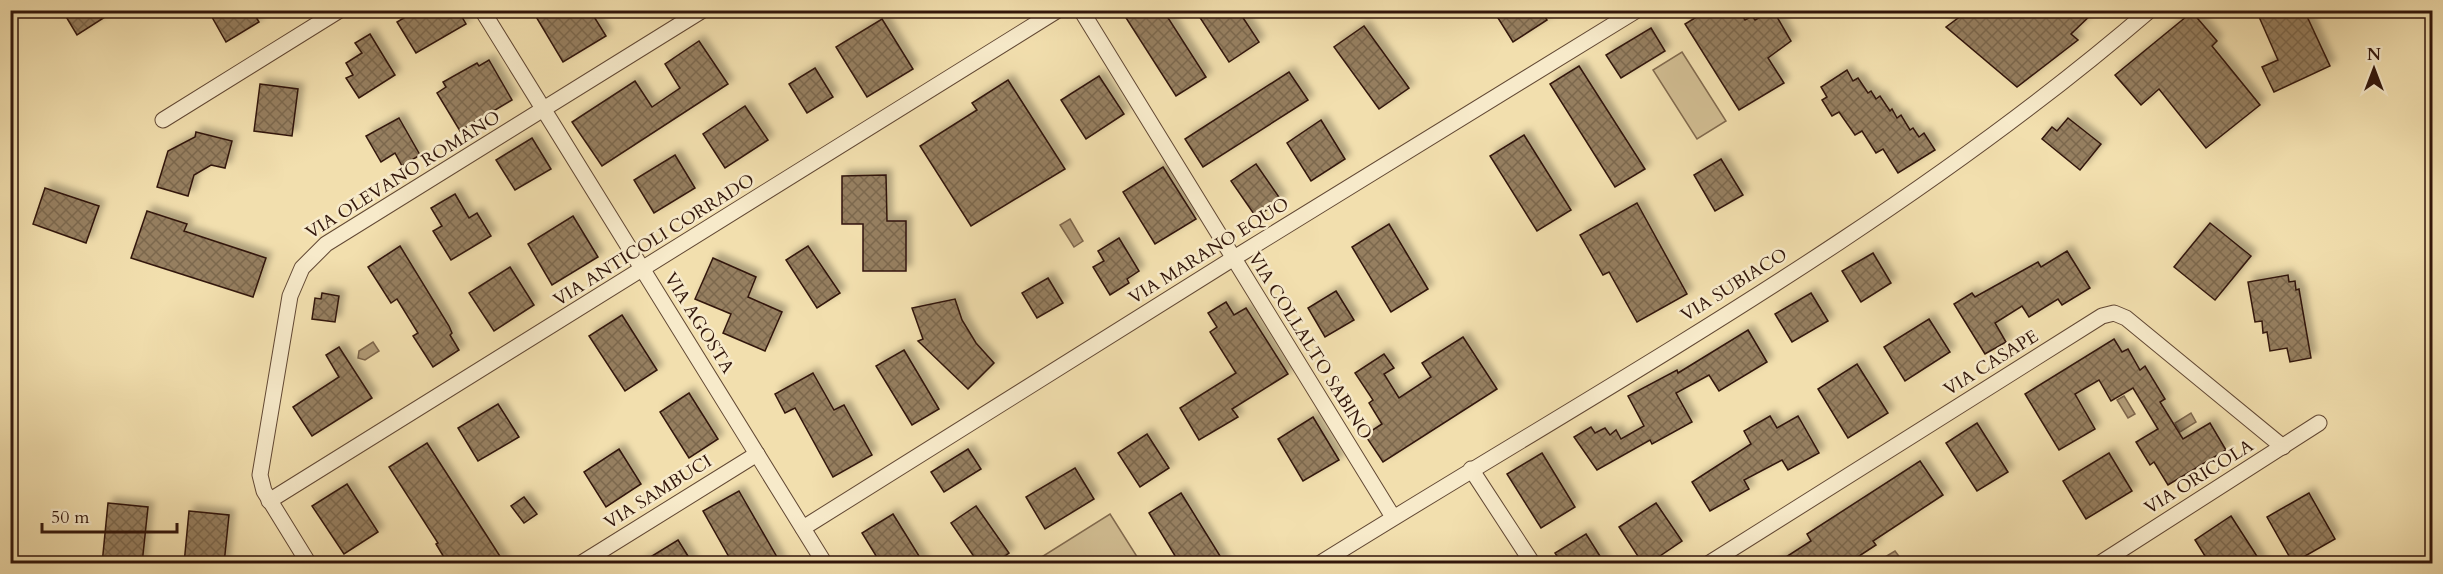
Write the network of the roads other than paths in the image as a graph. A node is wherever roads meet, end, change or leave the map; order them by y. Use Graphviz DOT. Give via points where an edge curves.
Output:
graph roads {
  1 [pos="340,10"];
  2 [pos="482,10"];
  3 [pos="703,10"];
  4 [pos="1058,10"];
  5 [pos="1081,10"];
  6 [pos="1637,10"];
  7 [pos="2150,10"];
  8 [pos="543,110"];
  9 [pos="163,120"];
  10 [pos="1234,258"];
  11 [pos="643,270"];
  12 [pos="2319,423"];
  13 [pos="2283,447"];
  14 [pos="757,454"];
  15 [pos="1472,469"];
  16 [pos="269,501"];
  17 [pos="1393,517"];
  18 [pos="803,528"];
  19 [pos="1711,563"];
  20 [pos="309,564"];
  21 [pos="580,564"];
  22 [pos="825,564"];
  23 [pos="1318,564"];
  24 [pos="1533,564"];
  25 [pos="2099,564"];
  1 -- 9 [label="street"];
  2 -- 8 [label="street, VIA AGOSTA"];
  3 -- 8 [label="street, VIA OLEVANO ROMANO"];
  4 -- 11 [label="street, VIA ANTICOLI CORRADO"];
  5 -- 10 [label="street, VIA COLLALTO SABINO"];
  6 -- 10 [label="street, VIA MARANO EQUO"];
  7 -- 15 [label="street, VIA SUBIACO" via="2020,117 1834,247"];
  8 -- 11 [label="street, VIA AGOSTA"];
  8 -- 16 [label="street, VIA OLEVANO ROMANO" via="326,244 307,260 290,296 261,465 261,483"];
  10 -- 17 [label="street, VIA COLLALTO SABINO"];
  10 -- 18 [label="street, VIA MARANO EQUO"];
  11 -- 14 [label="street, VIA AGOSTA"];
  11 -- 16 [label="street, VIA ANTICOLI CORRADO"];
  12 -- 13 [label="street, VIA ORICOLA"];
  13 -- 19 [label="street, VIA CASAPE" via="2126,318 2114,313 2102,316"];
  13 -- 25 [label="street, VIA ORICOLA"];
  14 -- 18 [label="street, VIA AGOSTA"];
  14 -- 21 [label="street, VIA SAMBUCI"];
  15 -- 17 [label="street, VIA SUBIACO"];
  15 -- 24 [label="street"];
  16 -- 20 [label="street, VIA OLEVANO ROMANO"];
  17 -- 23 [label="street, VIA SUBIACO"];
  18 -- 22 [label="street, VIA AGOSTA"];
}
